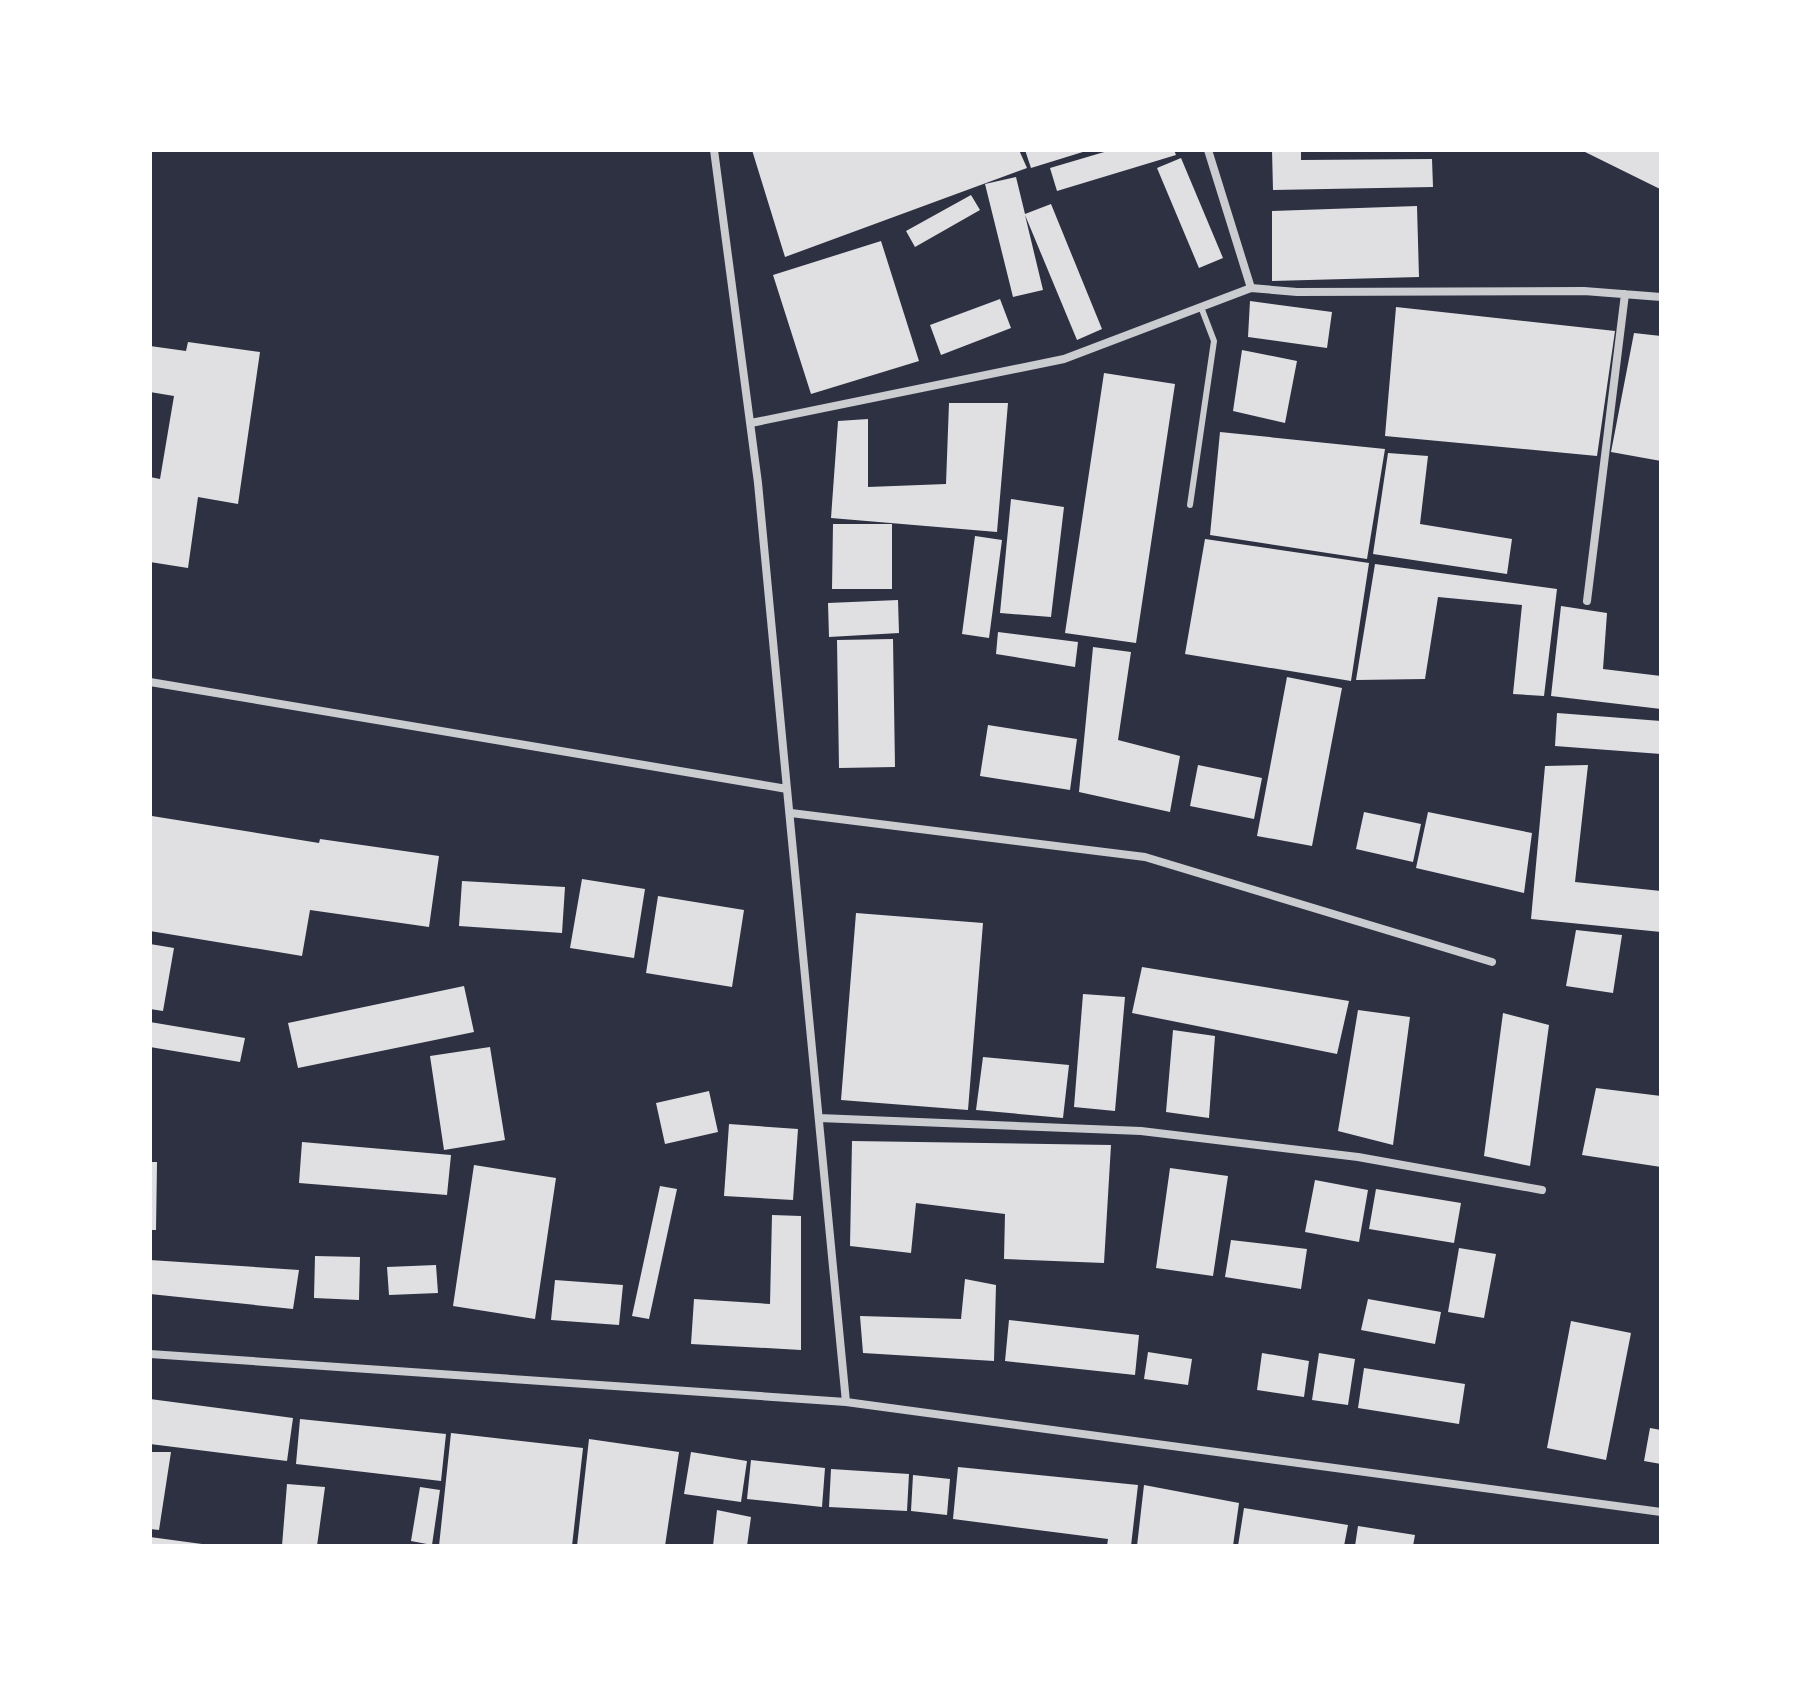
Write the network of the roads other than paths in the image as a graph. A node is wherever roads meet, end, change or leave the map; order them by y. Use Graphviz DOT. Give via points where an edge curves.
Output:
graph roads {
  1 [pos="714,150"];
  2 [pos="1208,150"];
  3 [pos="1251,288"];
  4 [pos="1625,294"];
  5 [pos="1661,297"];
  6 [pos="1201,307"];
  7 [pos="751,423"];
  8 [pos="1190,505"];
  9 [pos="1587,601"];
  10 [pos="150,682"];
  11 [pos="150,688"];
  12 [pos="787,789"];
  13 [pos="791,813"];
  14 [pos="1492,962"];
  15 [pos="819,1118"];
  16 [pos="1542,1190"];
  17 [pos="150,1354"];
  18 [pos="846,1402"];
  19 [pos="1661,1512"];
  1 -- 7 [label="street"];
  2 -- 3 [label="street"];
  3 -- 4 [label="street"];
  3 -- 6 [label="street"];
  4 -- 5 [label="street"];
  4 -- 9 [label="street"];
  6 -- 7 [label="street" via="1064,359"];
  6 -- 8 [label="lane" via="1214,341"];
  7 -- 12 [label="street"];
  10 -- 11 [label="street"];
  10 -- 12 [label="street"];
  12 -- 13 [label="street"];
  13 -- 14 [label="street" via="1145,857"];
  13 -- 15 [label="street"];
  15 -- 16 [label="street" via="1141,1131 1358,1157"];
  15 -- 18 [label="street"];
  17 -- 18 [label="street"];
  18 -- 19 [label="street"];
}
